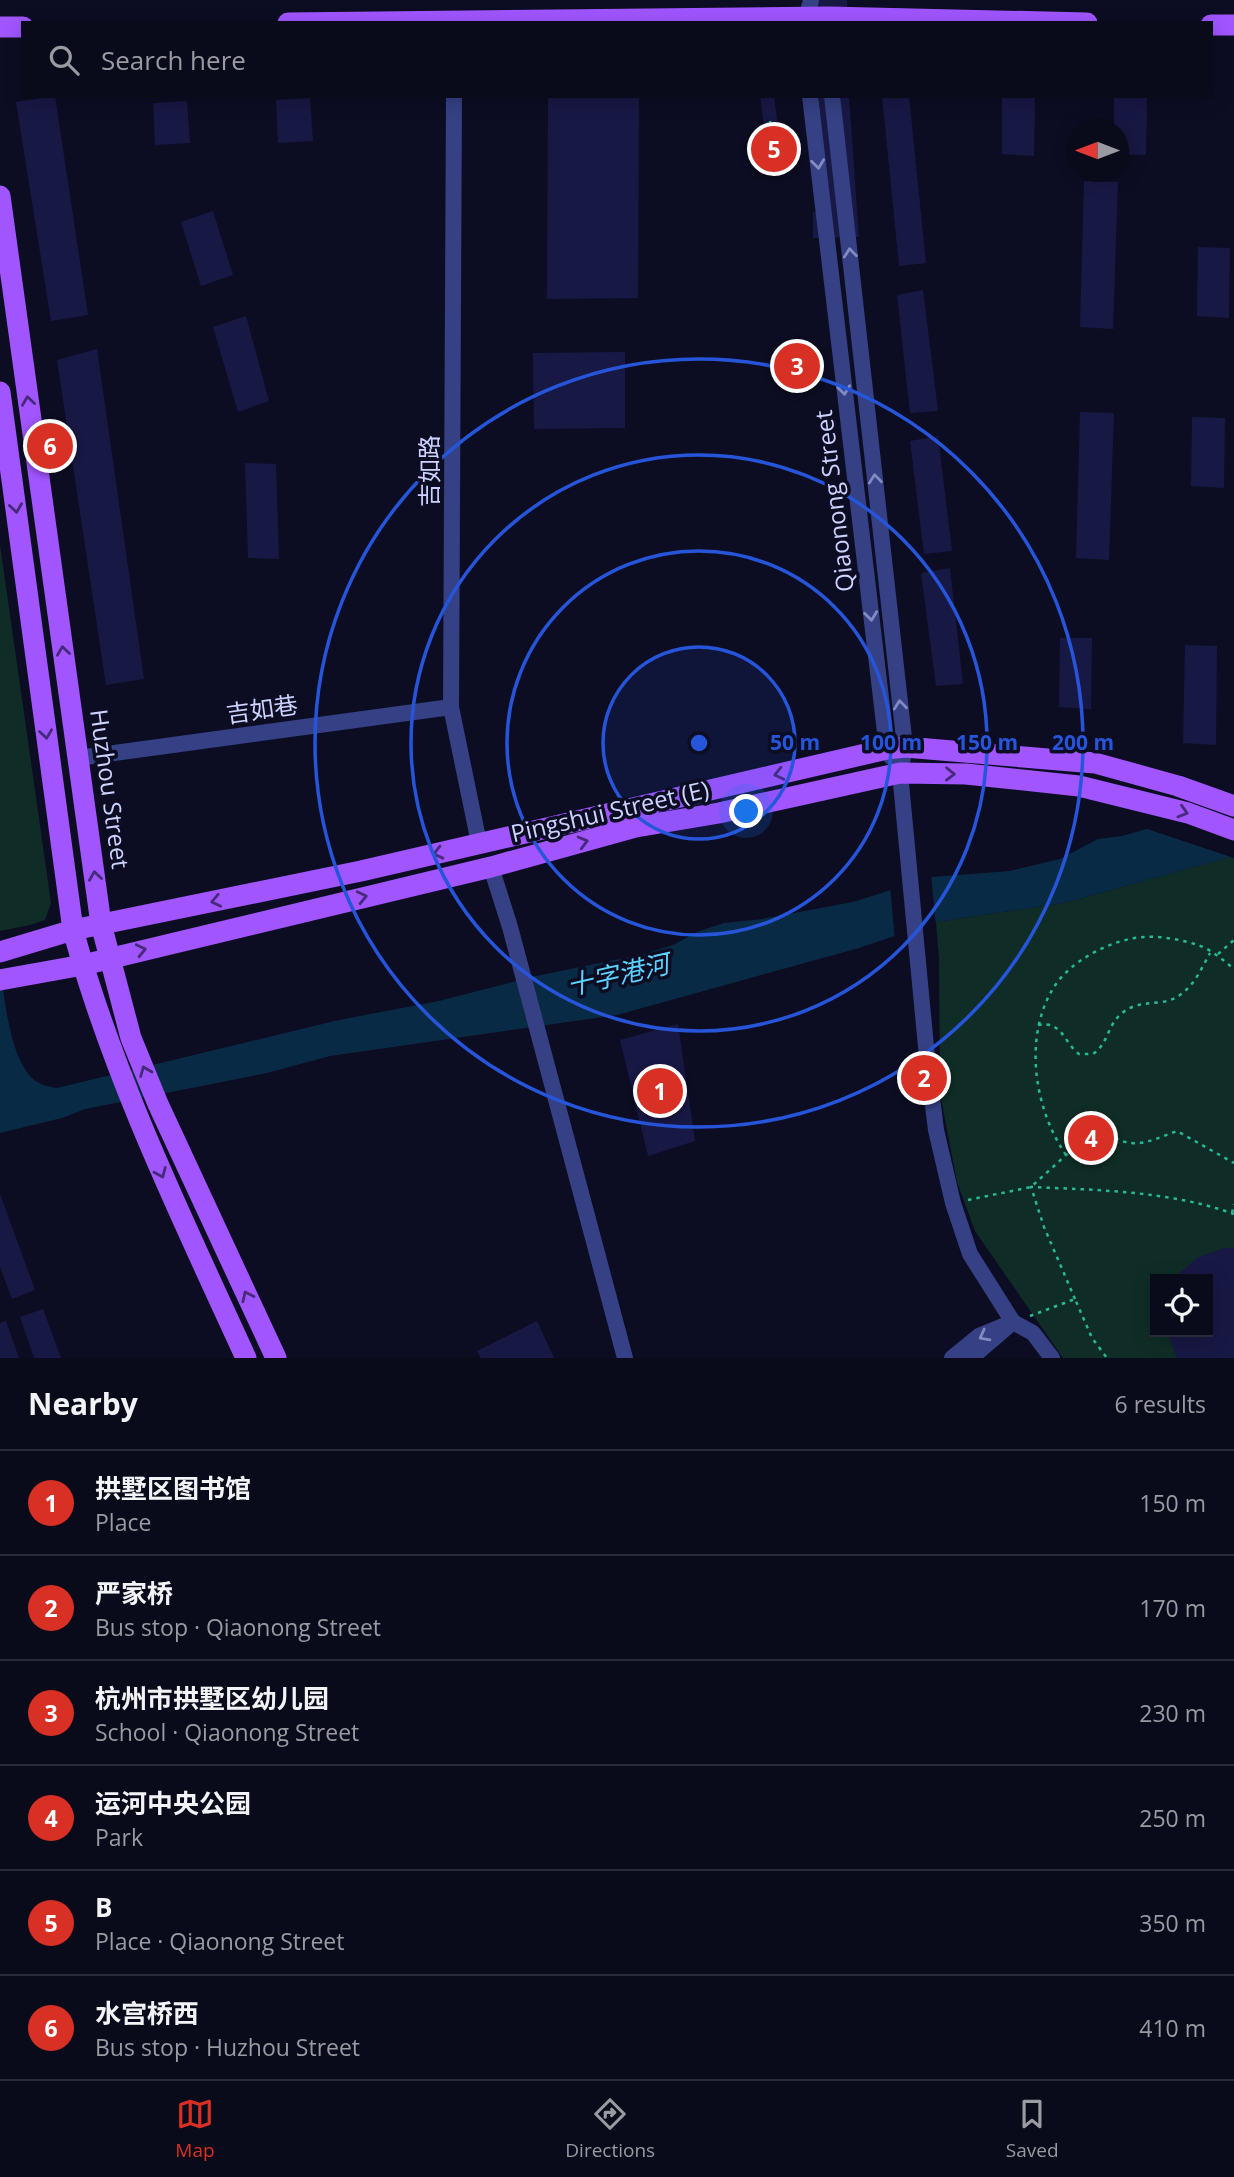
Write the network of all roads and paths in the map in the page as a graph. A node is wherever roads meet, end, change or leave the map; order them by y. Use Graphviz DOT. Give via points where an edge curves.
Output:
graph roads {
  1 [pos="807,13"];
  2 [pos="831,13"];
  3 [pos="493,21"];
  4 [pos="1036,21"];
  5 [pos="1213,25"];
  6 [pos="1234,25"];
  7 [pos="0,27"];
  8 [pos="21,27"];
  9 [pos="454,98"];
  10 [pos="810,98"];
  11 [pos="832,98"];
  12 [pos="770,121"];
  13 [pos="775,160"];
  14 [pos="0,196"];
  15 [pos="0,392"];
  16 [pos="451,707"];
  17 [pos="896,748"];
  18 [pos="78,758"];
  19 [pos="900,773"];
  20 [pos="1234,806"];
  21 [pos="1234,830"];
  22 [pos="479,843"];
  23 [pos="491,867"];
  24 [pos="101,924"];
  25 [pos="73,930"];
  26 [pos="1234,940"];
  27 [pos="1210,951"];
  28 [pos="0,952"];
  29 [pos="1217,955"];
  30 [pos="110,957"];
  31 [pos="83,965"];
  32 [pos="1234,969"];
  33 [pos="1,980"];
  34 [pos="1038,1025"];
  35 [pos="121,1042"];
  36 [pos="1066,1155"];
  37 [pos="1234,1163"];
  38 [pos="1031,1187"];
  39 [pos="953,1203"];
  40 [pos="1234,1204"];
  41 [pos="1233,1214"];
  42 [pos="1075,1298"];
  43 [pos="1013,1322"];
  44 [pos="246,1358"];
  45 [pos="276,1358"];
  46 [pos="625,1358"];
  47 [pos="952,1358"];
  48 [pos="971,1358"];
  49 [pos="1052,1358"];
  50 [pos="1107,1358"];
  1 -- 2 [label="main road"];
  1 -- 3 [label="main road"];
  2 -- 4 [label="main road"];
  5 -- 6 [label="main road"];
  7 -- 8 [label="main road"];
  9 -- 16 [label="street, 吉如路"];
  10 -- 17 [label="street, Qiaonong Street, one-way"];
  17 -- 11 [label="street, Qiaonong Street, one-way"];
  12 -- 13 [label="path"];
  18 -- 14 [label="main road, Huzhou Street, one-way"];
  15 -- 25 [label="main road, Huzhou Street, one-way"];
  16 -- 18 [label="street, 吉如巷"];
  16 -- 22 [label="street, 吉如路"];
  17 -- 19 [label="street, Qiaonong Street"];
  17 -- 20 [label="main road, Pingshui Street (E)" via="1095,763"];
  17 -- 22 [label="main road, Pingshui Street (E), one-way"];
  24 -- 18 [label="main road, Huzhou Street, one-way"];
  19 -- 21 [label="main road, Pingshui Street (E), one-way" via="966,774 1079,786 1188,813"];
  23 -- 19 [label="main road, Pingshui Street (E), one-way" via="636,828"];
  19 -- 39 [label="street, Qiaonong Street" via="936,1130"];
  22 -- 24 [label="main road, Pingshui Street (E), one-way"];
  30 -- 23 [label="main road, Pingshui Street (E), one-way"];
  23 -- 46 [label="street"];
  24 -- 25 [label="main road, Pingshui Street (E)"];
  24 -- 30 [label="main road, Huzhou Street"];
  25 -- 28 [label="main road, Pingshui Street (E)"];
  25 -- 31 [label="main road, Huzhou Street"];
  26 -- 29 [label="path"];
  27 -- 29 [label="path"];
  27 -- 34 [label="path" via="1171,939 1144,937 1117,943 1090,955 1055,984"];
  27 -- 34 [label="path" via="1188,989 1172,1000 1141,1004 1122,1013 1093,1054 1079,1054 1060,1029"];
  29 -- 32 [label="path"];
  30 -- 31 [label="main road, Pingshui Street (E)"];
  30 -- 35 [label="main road, Huzhou Street"];
  31 -- 33 [label="main road, Pingshui Street (E)"];
  31 -- 35 [label="main road, Huzhou Street"];
  34 -- 36 [label="path" via="1040,1095"];
  35 -- 44 [label="main road, Huzhou Street, one-way" via="136,1110"];
  45 -- 35 [label="main road, Huzhou Street, one-way" via="158,1104"];
  36 -- 37 [label="path" via="1102,1131 1120,1142 1142,1144 1177,1131"];
  36 -- 38 [label="path"];
  38 -- 39 [label="path"];
  38 -- 41 [label="path" via="1127,1192"];
  38 -- 42 [label="path"];
  39 -- 43 [label="street, Qiaonong Street" via="970,1254"];
  40 -- 41 [label="path"];
  42 -- 43 [label="path"];
  42 -- 50 [label="path" via="1092,1338"];
  43 -- 47 [label="street, one-way" via="979,1336"];
  43 -- 48 [label="street"];
  43 -- 49 [label="street" via="1033,1333"];
}
